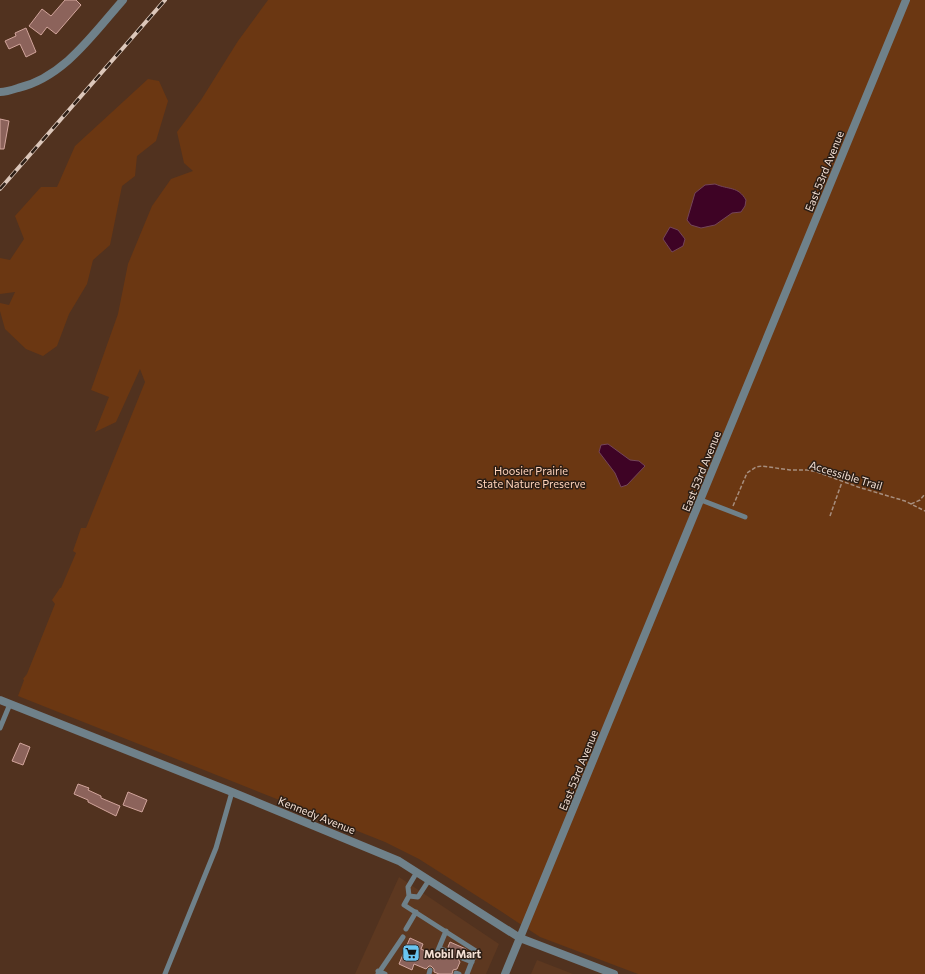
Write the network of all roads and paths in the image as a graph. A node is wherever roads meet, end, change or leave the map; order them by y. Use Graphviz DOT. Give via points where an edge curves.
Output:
graph roads {
  1 [pos="123,0"];
  2 [pos="906,0"];
  3 [pos="0,92"];
  4 [pos="843,481"];
  5 [pos="925,494"];
  6 [pos="701,500"];
  7 [pos="911,504"];
  8 [pos="731,511"];
  9 [pos="925,511"];
  10 [pos="745,516"];
  11 [pos="830,516"];
  12 [pos="0,700"];
  13 [pos="10,704"];
  14 [pos="0,728"];
  15 [pos="232,792"];
  16 [pos="418,872"];
  17 [pos="429,880"];
  18 [pos="409,896"];
  19 [pos="416,912"];
  20 [pos="406,929"];
  21 [pos="446,931"];
  22 [pos="403,937"];
  23 [pos="520,938"];
  24 [pos="439,948"];
  25 [pos="446,951"];
  26 [pos="436,955"];
  27 [pos="462,958"];
  28 [pos="472,962"];
  29 [pos="378,973"];
  30 [pos="165,974"];
  31 [pos="385,974"];
  32 [pos="467,974"];
  33 [pos="505,974"];
  34 [pos="614,974"];
  1 -- 3 [label="street" via="62,66 44,79"];
  2 -- 6 [label="street, East 53rd Avenue"];
  4 -- 7 [label="path, Accessible Trail"];
  4 -- 8 [label="path, Accessible Trail" via="807,470 756,467 747,473"];
  4 -- 11 [label="path"];
  5 -- 7 [label="path"];
  6 -- 8 [label="lane"];
  6 -- 23 [label="street, East 53rd Avenue"];
  7 -- 9 [label="path, Accessible Trail"];
  8 -- 10 [label="lane"];
  12 -- 13 [label="street, Kennedy Avenue"];
  13 -- 14 [label="lane"];
  13 -- 15 [label="street, Kennedy Avenue"];
  15 -- 16 [label="street, Kennedy Avenue" via="399,861"];
  15 -- 30 [label="lane" via="216,848"];
  16 -- 17 [label="street, Kennedy Avenue"];
  16 -- 18 [label="lane" via="408,887"];
  17 -- 18 [label="lane" via="418,897"];
  17 -- 23 [label="street, Kennedy Avenue"];
  18 -- 19 [label="lane" via="404,905"];
  19 -- 20 [label="lane"];
  19 -- 21 [label="lane"];
  21 -- 24 [label="lane"];
  21 -- 28 [label="lane" via="476,951"];
  22 -- 29 [label="lane"];
  23 -- 33 [label="street, East 53rd Avenue"];
  23 -- 34 [label="street, Kennedy Avenue"];
  24 -- 25 [label="lane"];
  24 -- 26 [label="lane"];
  27 -- 28 [label="lane"];
  28 -- 32 [label="lane"];
  29 -- 31 [label="lane"];
}
